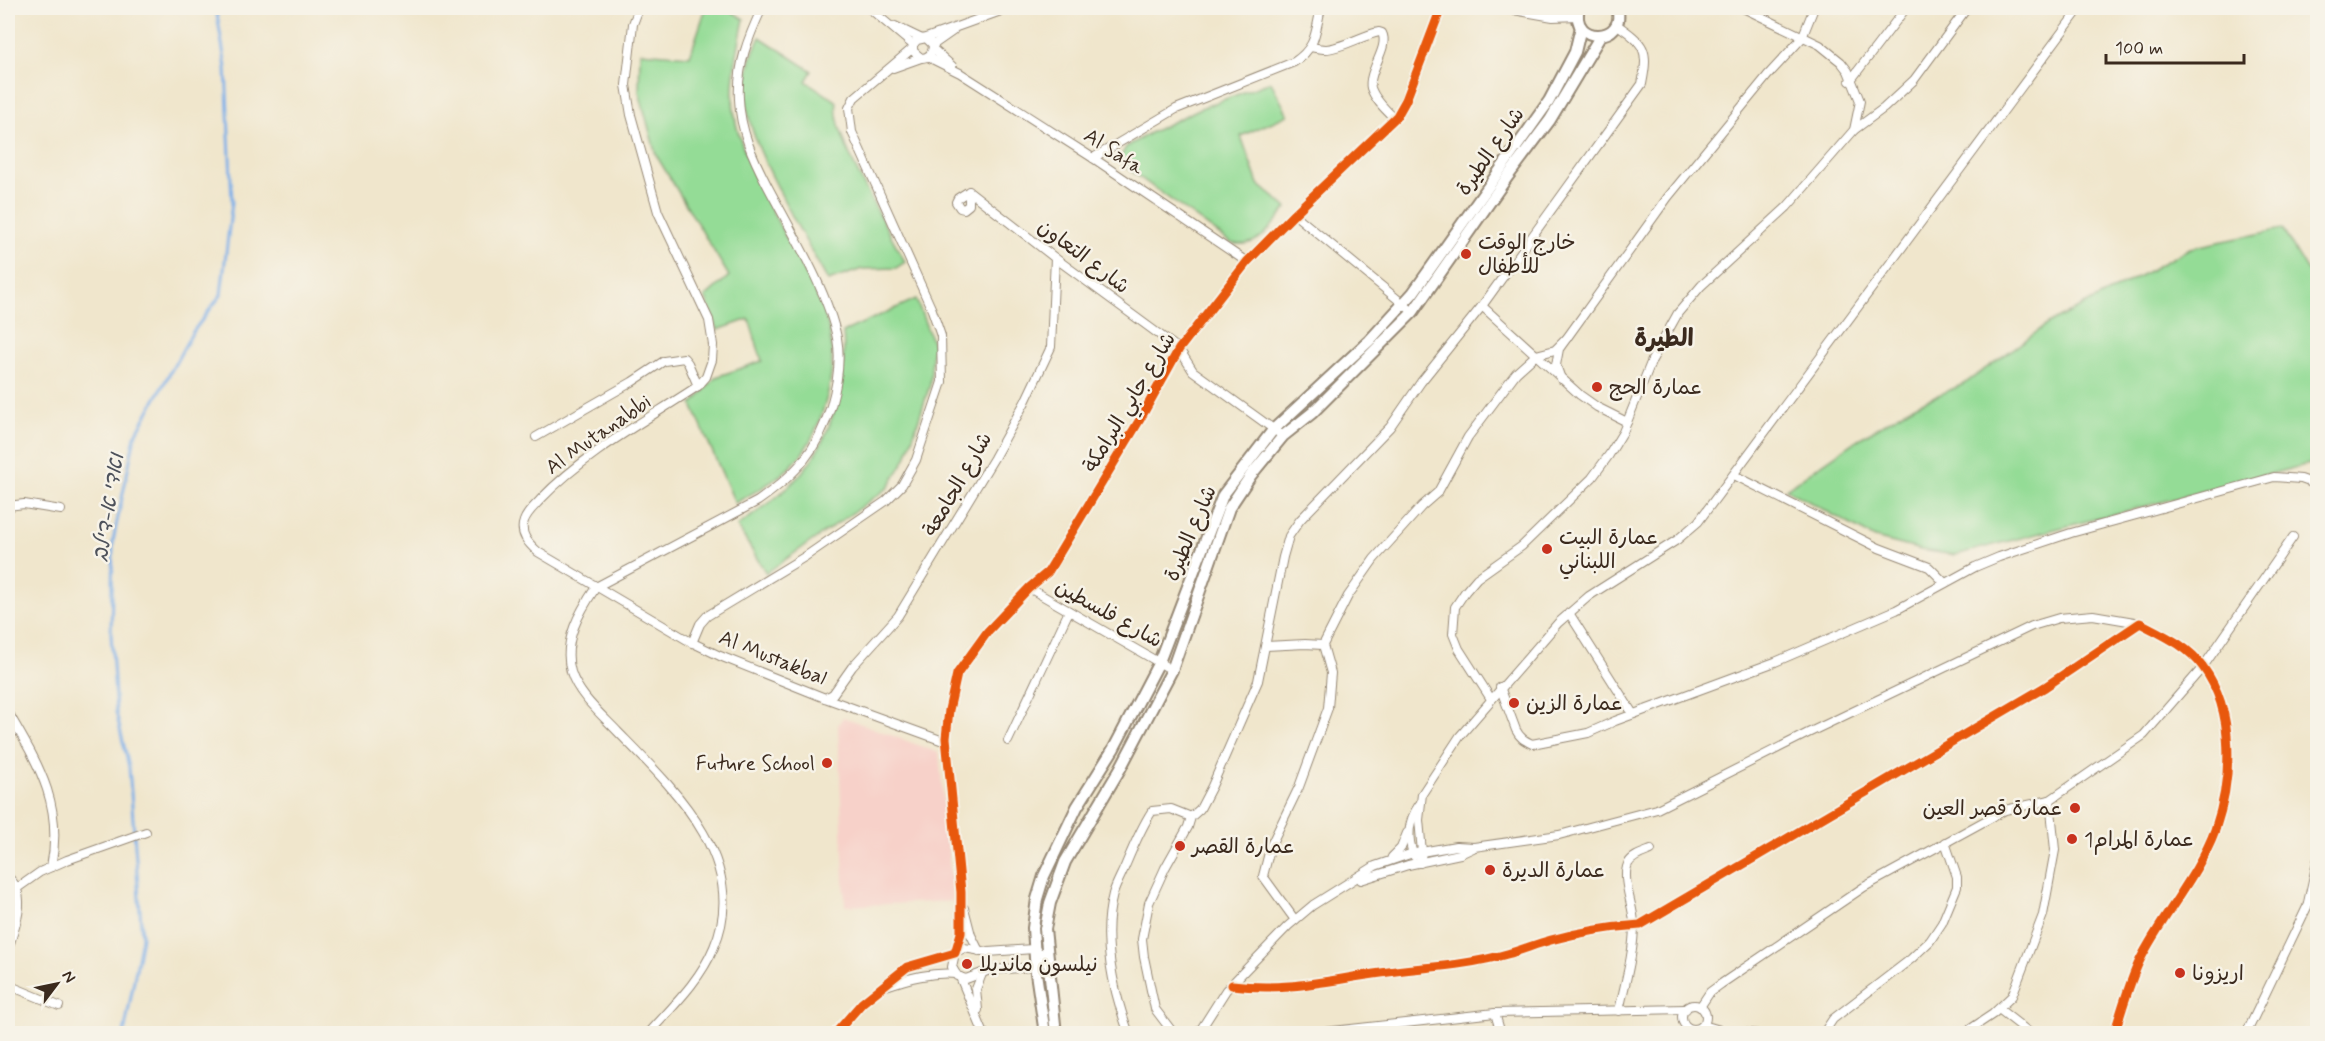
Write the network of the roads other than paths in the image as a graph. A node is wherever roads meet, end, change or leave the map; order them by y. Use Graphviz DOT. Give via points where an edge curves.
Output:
graph roads {
  1 [pos="639,8"];
  2 [pos="762,8"];
  3 [pos="869,8"];
  4 [pos="1009,8"];
  5 [pos="1097,8"];
  6 [pos="1128,8"];
  7 [pos="1321,8"];
  8 [pos="1442,8"];
  9 [pos="1502,8"];
  10 [pos="1617,8"];
  11 [pos="1743,8"];
  12 [pos="1814,8"];
  13 [pos="1906,8"];
  14 [pos="1967,8"];
  15 [pos="2080,8"];
  16 [pos="1579,17"];
  17 [pos="880,18"];
  18 [pos="961,24"];
  19 [pos="1616,24"];
  20 [pos="1601,35"];
  21 [pos="923,38"];
  22 [pos="1802,38"];
  23 [pos="913,46"];
  24 [pos="933,47"];
  25 [pos="1311,47"];
  26 [pos="924,57"];
  27 [pos="889,70"];
  28 [pos="960,73"];
  29 [pos="1850,81"];
  30 [pos="1395,118"];
  31 [pos="1854,130"];
  32 [pos="1093,158"];
  33 [pos="969,191"];
  34 [pos="1294,214"];
  35 [pos="1055,258"];
  36 [pos="1247,262"];
  37 [pos="1403,304"];
  38 [pos="1482,306"];
  39 [pos="1413,312"];
  40 [pos="1567,338"];
  41 [pos="1179,349"];
  42 [pos="1536,355"];
  43 [pos="1561,379"];
  44 [pos="699,386"];
  45 [pos="1627,422"];
  46 [pos="1273,430"];
  47 [pos="1283,436"];
  48 [pos="536,437"];
  49 [pos="1734,475"];
  50 [pos="2318,485"];
  51 [pos="8,506"];
  52 [pos="61,510"];
  53 [pos="2293,537"];
  54 [pos="1945,583"];
  55 [pos="596,587"];
  56 [pos="1029,588"];
  57 [pos="1069,611"];
  58 [pos="1569,613"];
  59 [pos="2140,623"];
  60 [pos="692,643"];
  61 [pos="1323,645"];
  62 [pos="1266,646"];
  63 [pos="1159,662"];
  64 [pos="2203,667"];
  65 [pos="1172,670"];
  66 [pos="1500,687"];
  67 [pos="825,698"];
  68 [pos="1491,699"];
  69 [pos="8,712"];
  70 [pos="1633,714"];
  71 [pos="1008,741"];
  72 [pos="946,742"];
  73 [pos="2050,800"];
  74 [pos="1419,804"];
  75 [pos="1191,817"];
  76 [pos="1410,822"];
  77 [pos="1420,829"];
  78 [pos="146,832"];
  79 [pos="1945,842"];
  80 [pos="1474,847"];
  81 [pos="1444,848"];
  82 [pos="1651,850"];
  83 [pos="1422,852"];
  84 [pos="1413,854"];
  85 [pos="2318,858"];
  86 [pos="1388,860"];
  87 [pos="1419,863"];
  88 [pos="51,867"];
  89 [pos="8,877"];
  90 [pos="1348,885"];
  91 [pos="16,889"];
  92 [pos="960,892"];
  93 [pos="1295,920"];
  94 [pos="1634,926"];
  95 [pos="8,949"];
  96 [pos="1034,949"];
  97 [pos="979,951"];
  98 [pos="955,953"];
  99 [pos="1047,957"];
  100 [pos="1036,967"];
  101 [pos="982,974"];
  102 [pos="958,976"];
  103 [pos="8,985"];
  104 [pos="1232,985"];
  105 [pos="882,988"];
  106 [pos="59,1006"];
  107 [pos="1700,1008"];
  108 [pos="1686,1009"];
  109 [pos="1999,1009"];
  110 [pos="1619,1011"];
  111 [pos="1495,1013"];
  112 [pos="979,1020"];
  113 [pos="1703,1025"];
  114 [pos="1694,1031"];
  115 [pos="648,1034"];
  116 [pos="835,1034"];
  117 [pos="984,1034"];
  118 [pos="1045,1034"];
  119 [pos="1056,1034"];
  120 [pos="1129,1034"];
  121 [pos="1174,1034"];
  122 [pos="1198,1034"];
  123 [pos="1306,1034"];
  124 [pos="1500,1034"];
  125 [pos="1758,1034"];
  126 [pos="1823,1034"];
  127 [pos="1963,1034"];
  128 [pos="2031,1034"];
  129 [pos="2114,1034"];
  130 [pos="2246,1034"];
  1 -- 44 [label="street" via="633,24 626,85 658,212 709,320 712,360"];
  2 -- 55 [label="street" via="743,52 739,76 743,126 750,152 831,316 838,353 828,414 808,456 783,483 758,501"];
  3 -- 17 [label="street"];
  4 -- 18 [label="street"];
  5 -- 6 [label="street"];
  7 -- 25 [label="street"];
  8 -- 30 [label="street, شارع جابي البرامكة" via="1406,100"];
  9 -- 16 [label="street"];
  10 -- 19 [label="main road"];
  11 -- 22 [label="street"];
  12 -- 22 [label="street"];
  13 -- 29 [label="street"];
  14 -- 31 [label="street" via="1914,80"];
  15 -- 49 [label="street"];
  16 -- 20 [label="main road" via="1586,32"];
  16 -- 37 [label="main road, شارع الطيرة" via="1575,52 1549,101"];
  17 -- 21 [label="street"];
  17 -- 23 [label="street"];
  18 -- 21 [label="street"];
  18 -- 24 [label="street"];
  19 -- 20 [label="main road" via="1609,33"];
  19 -- 38 [label="street" via="1642,46 1647,61 1642,84"];
  20 -- 39 [label="main road, شارع الطيرة" via="1550,120"];
  21 -- 23 [label="street"];
  21 -- 24 [label="street"];
  22 -- 29 [label="street" via="1820,45 1841,62"];
  22 -- 40 [label="street" via="1668,197"];
  23 -- 26 [label="street" via="915,54"];
  23 -- 27 [label="street"];
  24 -- 26 [label="street"];
  24 -- 28 [label="street"];
  25 -- 30 [label="street" via="1335,48 1371,33 1382,33 1384,41 1371,86 1380,104"];
  25 -- 32 [label="street" via="1294,62 1176,109"];
  26 -- 27 [label="street"];
  26 -- 28 [label="street"];
  27 -- 60 [label="street" via="854,98 849,119 941,336 942,382 916,460 903,485 886,501 806,556 719,608 700,624"];
  28 -- 32 [label="street, Al Safa"];
  29 -- 31 [label="street" via="1860,101"];
  30 -- 34 [label="street, شارع جابي البرامكة"];
  31 -- 45 [label="street" via="1787,207 1701,286 1678,313 1652,360"];
  32 -- 36 [label="street, Al Safa"];
  33 -- 35 [label="street, شارع التعاون"];
  34 -- 36 [label="street, شارع جابي البرامكة"];
  34 -- 37 [label="street"];
  35 -- 41 [label="street, شارع التعاون"];
  35 -- 67 [label="street, شارع الجامعة" via="1051,347 1025,402 898,616 834,693"];
  36 -- 41 [label="street, شارع جابي البرامكة"];
  37 -- 39 [label="street"];
  37 -- 46 [label="main road, شارع الطيرة"];
  38 -- 42 [label="street"];
  38 -- 62 [label="street" via="1420,382 1390,428 1289,536"];
  39 -- 47 [label="main road, شارع الطيرة" via="1312,413"];
  40 -- 42 [label="street" via="1554,350"];
  40 -- 43 [label="street" via="1557,356"];
  41 -- 46 [label="street, شارع التعاون" via="1193,371"];
  41 -- 56 [label="street, شارع جابي البرامكة" via="1048,572"];
  42 -- 43 [label="street"];
  42 -- 61 [label="street" via="1516,373 1468,437 1438,492 1374,559 1348,596"];
  43 -- 45 [label="street" via="1597,407"];
  44 -- 48 [label="street" via="684,358 664,361"];
  44 -- 55 [label="street, Al Mutanabbi" via="587,460 555,485 524,520 523,534 531,546"];
  45 -- 68 [label="street" via="1610,456 1592,478 1522,546 1477,578 1455,607 1453,634"];
  46 -- 47 [label="street, شارع التعاون"];
  46 -- 63 [label="main road, شارع الطيرة" via="1223,495"];
  47 -- 65 [label="main road, شارع الطيرة" via="1229,508"];
  49 -- 54 [label="street" via="1879,548 1929,567"];
  49 -- 58 [label="street" via="1698,522 1677,540"];
  50 -- 54 [label="street" via="2274,477 2071,533 1999,557"];
  51 -- 52 [label="street" via="24,504"];
  53 -- 64 [label="street"];
  54 -- 70 [label="street" via="1896,610 1786,657"];
  55 -- 60 [label="street, Al Mustakbal"];
  55 -- 115 [label="street" via="573,629 568,659 571,672 577,686 599,712 690,810 716,859 726,901 715,946 703,968"];
  56 -- 57 [label="street, شارع فلسطين"];
  56 -- 72 [label="street, شارع جابي البرامكة" via="988,631 957,674"];
  57 -- 63 [label="street, شارع فلسطين"];
  57 -- 71 [label="street"];
  58 -- 66 [label="street"];
  58 -- 70 [label="street"];
  59 -- 64 [label="street" via="2178,643"];
  59 -- 80 [label="street" via="2093,615 2032,626 1657,809 1559,835"];
  59 -- 94 [label="street" via="2045,687 1648,922"];
  60 -- 67 [label="street, Al Mustakbal"];
  61 -- 62 [label="street"];
  61 -- 93 [label="street" via="1331,673 1328,708 1299,787 1270,845 1263,876"];
  62 -- 75 [label="street" via="1247,707 1212,786"];
  63 -- 65 [label="street, شارع فلسطين"];
  63 -- 96 [label="main road, شارع الطيرة" via="1114,748 1077,807 1044,876 1034,918"];
  64 -- 73 [label="street" via="2144,735"];
  64 -- 129 [label="street" via="2224,712 2229,741 2215,830 2139,961"];
  65 -- 99 [label="main road, شارع الطيرة" via="1065,862 1048,912"];
  66 -- 68 [label="street"];
  66 -- 70 [label="street" via="1520,737 1532,744 1588,733"];
  67 -- 72 [label="street, Al Mustakbal"];
  68 -- 74 [label="street" via="1460,736"];
  69 -- 88 [label="street" via="46,783 56,843"];
  72 -- 92 [label="street, شارع جابي البرامكة"];
  73 -- 79 [label="street" via="2005,810"];
  73 -- 109 [label="street" via="2055,850 2043,915 2012,996"];
  74 -- 76 [label="street"];
  74 -- 77 [label="street"];
  75 -- 120 [label="street" via="1172,809 1152,811 1134,842 1114,892 1108,921 1111,966"];
  75 -- 121 [label="street" via="1149,903 1142,939 1155,1010"];
  76 -- 84 [label="street"];
  76 -- 86 [label="street" via="1403,843"];
  77 -- 81 [label="street" via="1431,845"];
  77 -- 83 [label="street"];
  78 -- 88 [label="street"];
  79 -- 107 [label="street" via="1855,893 1720,984"];
  79 -- 126 [label="street" via="1957,877 1954,896 1930,941 1833,1019"];
  80 -- 81 [label="street"];
  80 -- 87 [label="street" via="1460,855"];
  81 -- 83 [label="street"];
  82 -- 94 [label="street" via="1634,857 1627,867"];
  83 -- 84 [label="street"];
  83 -- 87 [label="street"];
  84 -- 86 [label="street"];
  84 -- 87 [label="street"];
  85 -- 130 [label="street" via="2307,907"];
  86 -- 90 [label="street"];
  87 -- 90 [label="street"];
  88 -- 91 [label="street"];
  89 -- 91 [label="street"];
  90 -- 93 [label="street"];
  91 -- 95 [label="street" via="18,917"];
  92 -- 97 [label="street" via="970,934"];
  92 -- 98 [label="street" via="961,933"];
  93 -- 104 [label="street"];
  94 -- 104 [label="street" via="1551,940 1460,965 1296,987"];
  94 -- 110 [label="street"];
  96 -- 97 [label="street"];
  96 -- 99 [label="street"];
  96 -- 100 [label="main road, شارع الطيرة"];
  97 -- 98 [label="street" via="964,948"];
  98 -- 102 [label="street" via="952,962"];
  98 -- 105 [label="street" via="908,967"];
  99 -- 100 [label="street"];
  99 -- 119 [label="main road, شارع الطيرة"];
  100 -- 101 [label="street"];
  100 -- 118 [label="main road, شارع الطيرة"];
  101 -- 102 [label="street"];
  101 -- 112 [label="street" via="976,989"];
  102 -- 105 [label="street" via="944,973 909,978"];
  102 -- 112 [label="street"];
  103 -- 106 [label="street"];
  104 -- 122 [label="street"];
  105 -- 116 [label="street" via="862,1003"];
  107 -- 108 [label="street"];
  107 -- 113 [label="street" via="1706,1018"];
  108 -- 110 [label="street"];
  108 -- 114 [label="street" via="1684,1023"];
  109 -- 127 [label="street"];
  109 -- 128 [label="street"];
  110 -- 111 [label="street"];
  111 -- 123 [label="street"];
  111 -- 124 [label="street"];
  112 -- 117 [label="street"];
  113 -- 114 [label="street"];
  113 -- 125 [label="street"];
}
